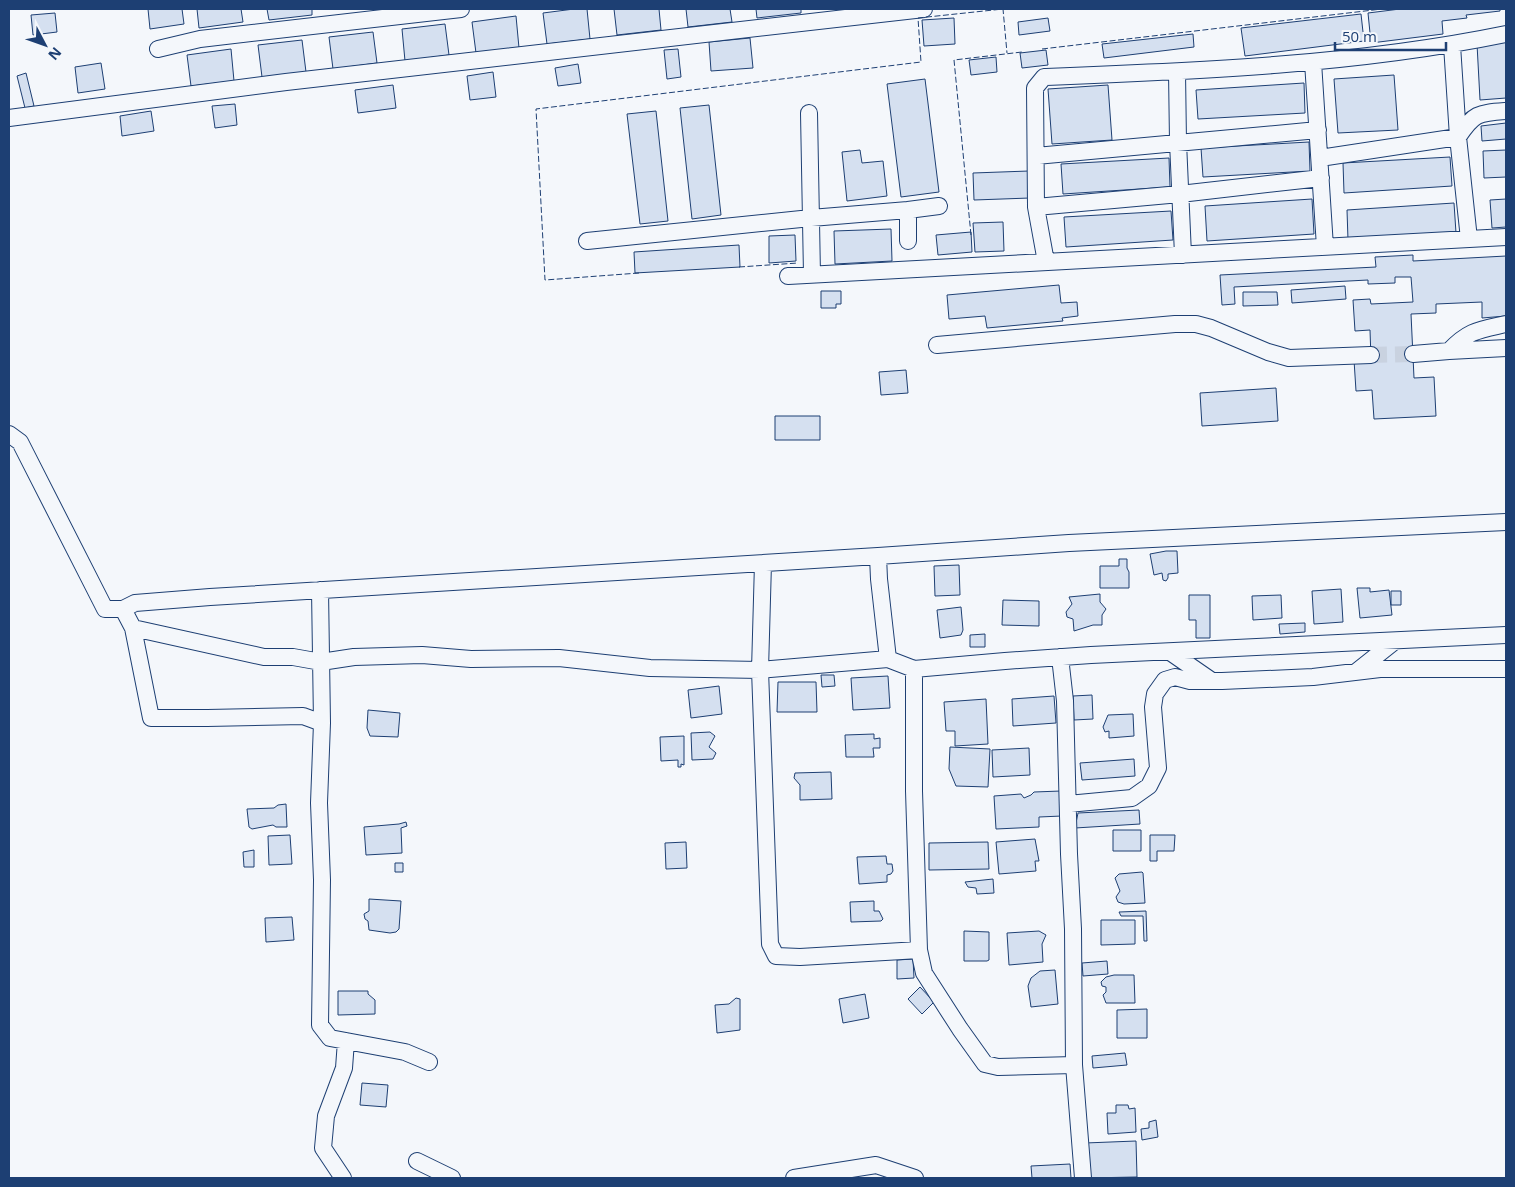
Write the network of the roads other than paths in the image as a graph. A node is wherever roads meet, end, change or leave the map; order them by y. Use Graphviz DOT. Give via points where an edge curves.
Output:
graph roads {
  1 [pos="461,9"];
  2 [pos="924,9"];
  3 [pos="1506,34"];
  4 [pos="1452,45"];
  5 [pos="158,49"];
  6 [pos="1314,62"];
  7 [pos="1177,72"];
  8 [pos="1506,111"];
  9 [pos="809,113"];
  10 [pos="9,118"];
  11 [pos="1318,130"];
  12 [pos="1458,137"];
  13 [pos="1178,142"];
  14 [pos="1036,156"];
  15 [pos="1320,158"];
  16 [pos="1321,178"];
  17 [pos="1180,194"];
  18 [pos="938,206"];
  19 [pos="1036,207"];
  20 [pos="908,210"];
  21 [pos="811,218"];
  22 [pos="1506,237"];
  23 [pos="1469,239"];
  24 [pos="587,241"];
  25 [pos="908,241"];
  26 [pos="1325,247"];
  27 [pos="1183,255"];
  28 [pos="1046,262"];
  29 [pos="812,275"];
  30 [pos="788,276"];
  31 [pos="1506,324"];
  32 [pos="937,345"];
  33 [pos="1506,348"];
  34 [pos="1449,351"];
  35 [pos="1413,354"];
  36 [pos="1371,355"];
  37 [pos="9,434"];
  38 [pos="1506,522"];
  39 [pos="878,556"];
  40 [pos="763,563"];
  41 [pos="320,590"];
  42 [pos="123,609"];
  43 [pos="133,628"];
  44 [pos="1506,635"];
  45 [pos="1395,642"];
  46 [pos="1170,652"];
  47 [pos="1060,657"];
  48 [pos="888,659"];
  49 [pos="321,662"];
  50 [pos="914,669"];
  51 [pos="1506,669"];
  52 [pos="760,670"];
  53 [pos="1356,672"];
  54 [pos="1212,681"];
  55 [pos="322,723"];
  56 [pos="1068,804"];
  57 [pos="919,950"];
  58 [pos="346,1041"];
  59 [pos="428,1062"];
  60 [pos="1074,1065"];
  61 [pos="418,1161"];
  62 [pos="343,1178"];
  63 [pos="452,1178"];
  64 [pos="794,1178"];
  65 [pos="915,1178"];
  66 [pos="1084,1178"];
  1 -- 5 [label="street" via="200,39"];
  2 -- 10 [label="street" via="286,82"];
  3 -- 4 [label="street"];
  4 -- 6 [label="street"];
  4 -- 12 [label="street"];
  6 -- 7 [label="street"];
  6 -- 11 [label="street"];
  7 -- 13 [label="street"];
  7 -- 14 [label="street" via="1044,76 1035,88"];
  8 -- 12 [label="street" via="1485,113 1469,120"];
  9 -- 21 [label="street"];
  11 -- 13 [label="street"];
  11 -- 15 [label="street"];
  12 -- 15 [label="street"];
  12 -- 23 [label="street"];
  13 -- 14 [label="street"];
  13 -- 17 [label="street"];
  14 -- 19 [label="street"];
  15 -- 16 [label="street"];
  16 -- 17 [label="street"];
  16 -- 26 [label="street"];
  17 -- 19 [label="street"];
  17 -- 27 [label="street"];
  18 -- 20 [label="street"];
  19 -- 28 [label="street"];
  20 -- 21 [label="street"];
  20 -- 25 [label="street"];
  21 -- 24 [label="street"];
  21 -- 29 [label="street"];
  22 -- 23 [label="street"];
  23 -- 26 [label="street"];
  26 -- 27 [label="street"];
  27 -- 28 [label="street"];
  28 -- 29 [label="street"];
  29 -- 30 [label="street"];
  31 -- 34 [label="street" via="1470,333"];
  32 -- 36 [label="street" via="1196,324 1289,358"];
  33 -- 34 [label="street"];
  34 -- 35 [label="street"];
  37 -- 42 [label="street" via="20,442 105,609"];
  38 -- 39 [label="street" via="1069,543"];
  39 -- 40 [label="street"];
  39 -- 48 [label="street"];
  40 -- 41 [label="street"];
  40 -- 52 [label="street"];
  41 -- 42 [label="street" via="135,603"];
  41 -- 49 [label="street"];
  42 -- 43 [label="street"];
  43 -- 49 [label="street" via="264,657 293,657"];
  43 -- 55 [label="street" via="151,718 303,716"];
  44 -- 45 [label="street"];
  45 -- 46 [label="street"];
  45 -- 53 [label="street"];
  46 -- 47 [label="street"];
  46 -- 54 [label="street"];
  47 -- 50 [label="street"];
  47 -- 56 [label="street" via="1065,701"];
  48 -- 50 [label="street"];
  48 -- 52 [label="street"];
  49 -- 52 [label="street" via="354,657 413,656 559,658 650,668"];
  49 -- 55 [label="street"];
  50 -- 57 [label="street"];
  51 -- 53 [label="street"];
  52 -- 57 [label="street" via="770,944 776,956"];
  53 -- 54 [label="street"];
  54 -- 56 [label="street" via="1175,677 1165,680 1155,694 1153,707 1158,768 1149,786 1132,798"];
  55 -- 58 [label="street" via="320,1025 330,1038"];
  56 -- 60 [label="street"];
  57 -- 60 [label="street" via="924,973 985,1064 998,1067"];
  58 -- 59 [label="street" via="405,1052"];
  58 -- 62 [label="street" via="344,1068 326,1116 323,1148"];
  60 -- 66 [label="street"];
  61 -- 63 [label="street"];
  64 -- 65 [label="street" via="876,1165"];
}
